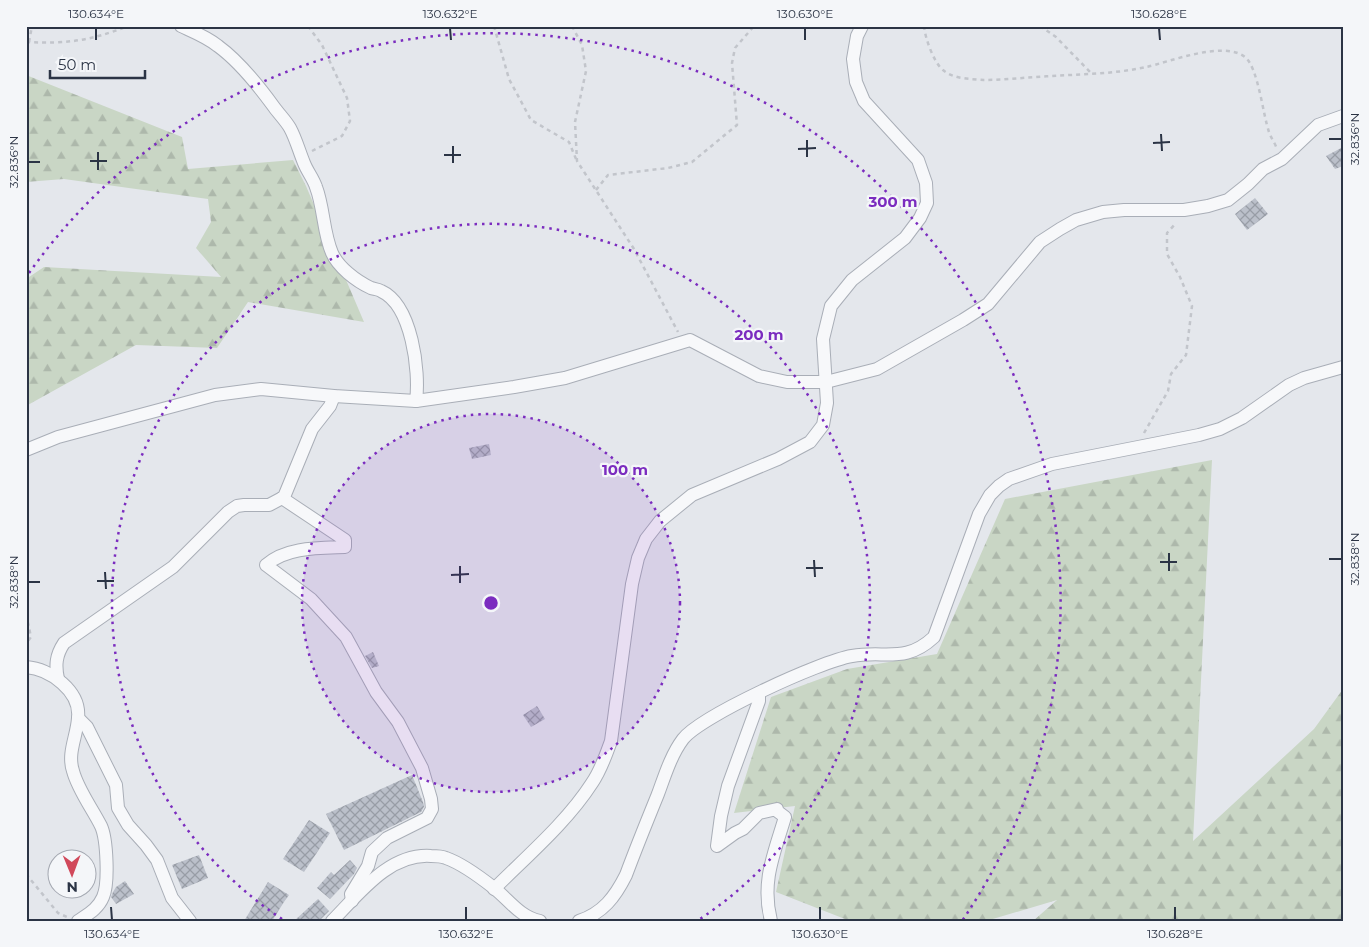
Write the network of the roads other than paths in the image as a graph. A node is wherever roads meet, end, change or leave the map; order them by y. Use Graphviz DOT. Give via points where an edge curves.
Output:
graph roads {
  1 [pos="181,26"];
  2 [pos="862,26"];
  3 [pos="1343,116"];
  4 [pos="1343,367"];
  5 [pos="826,382"];
  6 [pos="334,396"];
  7 [pos="416,401"];
  8 [pos="26,450"];
  9 [pos="282,498"];
  10 [pos="26,667"];
  11 [pos="58,679"];
  12 [pos="759,693"];
  13 [pos="78,718"];
  14 [pos="494,889"];
  15 [pos="352,901"];
  16 [pos="78,921"];
  17 [pos="190,921"];
  18 [pos="332,921"];
  19 [pos="540,921"];
  20 [pos="579,921"];
  21 [pos="771,921"];
  1 -- 7 [label="street" via="219,46 256,83 289,126 316,185 332,253 345,271 382,291 402,310 416,368"];
  2 -- 5 [label="street" via="853,58 856,82 864,101 918,160 926,183 926,203 920,218 905,238 852,280 831,306 823,339"];
  3 -- 5 [label="street" via="1318,125 1282,159 1262,169 1228,200 1187,210 1110,211 1076,220 1040,242 988,304 877,369"];
  4 -- 12 [label="street" via="1297,381 1220,429 1052,464 1009,479 990,495 979,514 934,637 925,645 904,654 852,655"];
  5 -- 7 [label="street" via="787,382 759,376 690,340 565,378"];
  5 -- 14 [label="street" via="823,425 810,442 692,495 660,521 646,539 632,584 611,741 604,762 574,808"];
  6 -- 7 [label="street"];
  6 -- 8 [label="street" via="261,389 215,395 58,437"];
  6 -- 9 [label="street" via="312,429"];
  9 -- 11 [label="street" via="269,505 244,505 232,509 173,567 64,643 56,660"];
  9 -- 15 [label="street" via="345,540 345,547 304,550 273,559 266,565 311,599 346,636 422,768 431,799 432,809 427,818 388,838 372,852 368,866 351,894"];
  10 -- 11 [label="street" via="37,668"];
  11 -- 13 [label="street" via="74,699"];
  12 -- 20 [label="street" via="699,726 684,738 673,756 617,893 605,908"];
  12 -- 21 [label="street" via="759,701 728,786 717,846 743,830 759,813 777,809 785,817 768,876"];
  13 -- 16 [label="street" via="72,747 73,771 102,828 107,860 104,896 92,912"];
  13 -- 17 [label="street" via="87,727 116,785 118,808 157,860 172,898"];
  14 -- 15 [label="street" via="444,857 411,857 392,866"];
  14 -- 19 [label="street" via="516,909"];
  15 -- 18 [label="street"];
}
